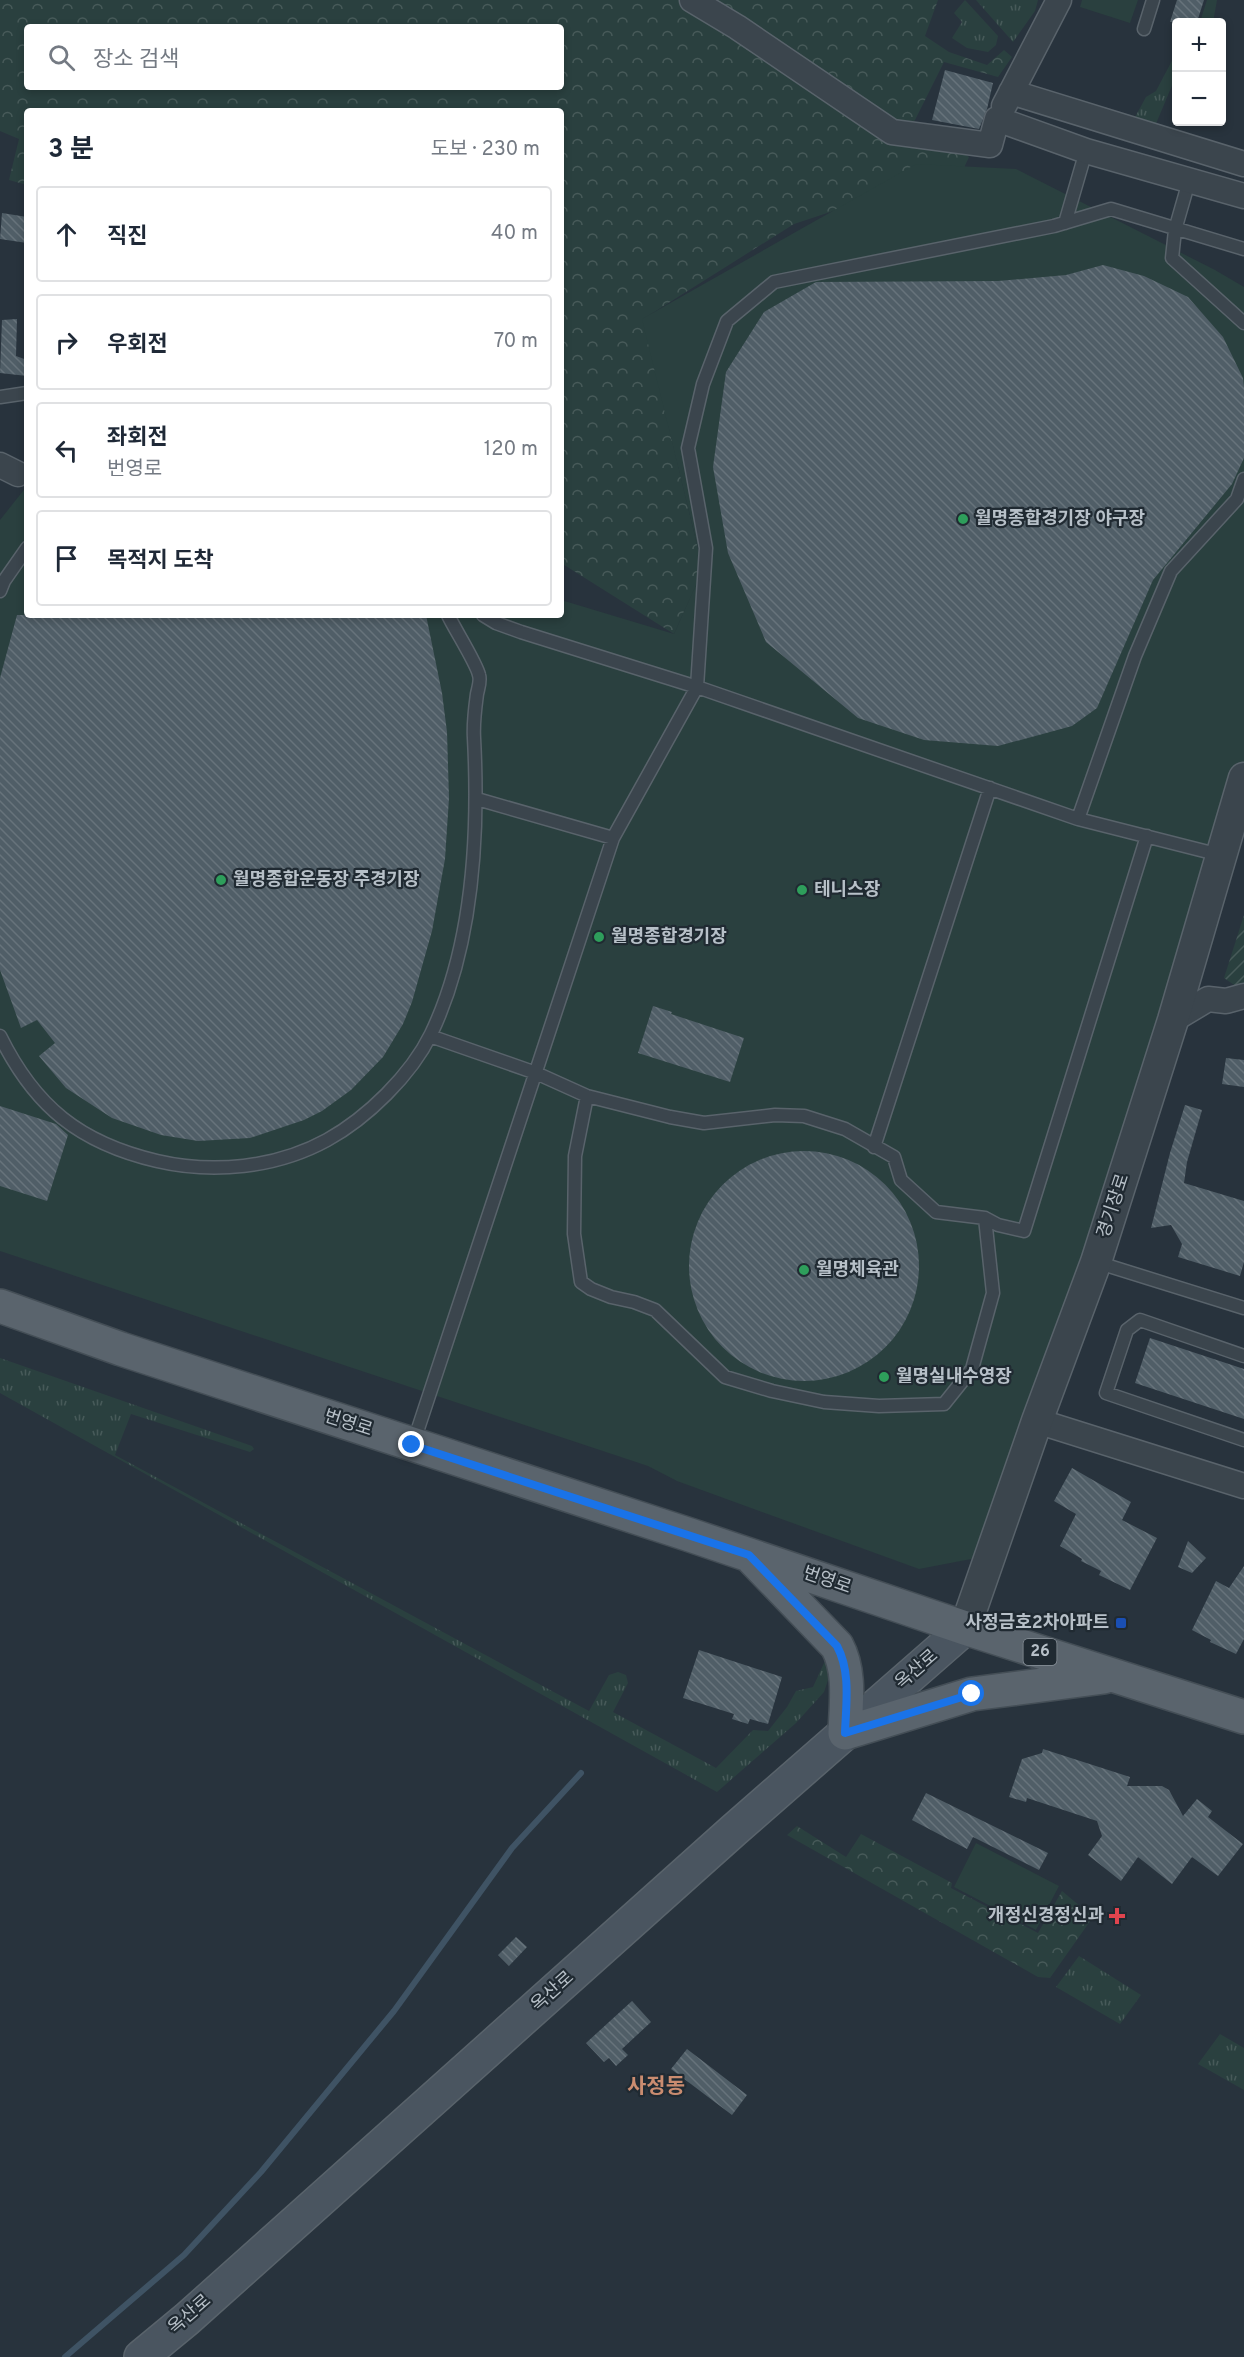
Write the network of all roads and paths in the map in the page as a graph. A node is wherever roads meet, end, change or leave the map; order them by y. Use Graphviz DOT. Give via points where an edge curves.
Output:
graph roads {
  1 [pos="693,0"];
  2 [pos="1059,0"];
  3 [pos="1154,0"];
  4 [pos="1144,29"];
  5 [pos="1011,92"];
  6 [pos="997,119"];
  7 [pos="1086,152"];
  8 [pos="1243,160"];
  9 [pos="1189,181"];
  10 [pos="1244,196"];
  11 [pos="1065,223"];
  12 [pos="1175,230"];
  13 [pos="1244,249"];
  14 [pos="1244,323"];
  15 [pos="24,393"];
  16 [pos="0,397"];
  17 [pos="1244,479"];
  18 [pos="24,552"];
  19 [pos="0,591"];
  20 [pos="450,618"];
  21 [pos="488,618"];
  22 [pos="697,687"];
  23 [pos="1244,778"];
  24 [pos="990,788"];
  25 [pos="477,799"];
  26 [pos="1078,819"];
  27 [pos="1147,836"];
  28 [pos="613,838"];
  29 [pos="1221,855"];
  30 [pos="1244,996"];
  31 [pos="1173,1020"];
  32 [pos="0,1036"];
  33 [pos="430,1036"];
  34 [pos="536,1073"];
  35 [pos="587,1095"];
  36 [pos="874,1147"];
  37 [pos="985,1218"];
  38 [pos="1096,1262"];
  39 [pos="0,1306"];
  40 [pos="1244,1308"];
  41 [pos="1244,1356"];
  42 [pos="1037,1421"];
  43 [pos="1244,1440"];
  44 [pos="412,1445"];
  45 [pos="1244,1486"];
  46 [pos="749,1555"];
  47 [pos="966,1628"];
  48 [pos="1115,1676"];
  49 [pos="1244,1717"];
  50 [pos="845,1733"];
  51 [pos="141,2357"];
  1 -- 6 [label="street" via="892,132 990,145"];
  2 -- 5 [label="street"];
  3 -- 4 [label="lane"];
  5 -- 6 [label="street"];
  5 -- 8 [label="street"];
  6 -- 7 [label="street"];
  7 -- 9 [label="street"];
  7 -- 11 [label="lane"];
  9 -- 10 [label="street"];
  9 -- 12 [label="lane"];
  11 -- 12 [label="lane" via="1111,209"];
  11 -- 22 [label="lane" via="774,282 727,321 703,384 688,448 706,548"];
  12 -- 13 [label="lane"];
  12 -- 14 [label="lane" via="1172,258"];
  15 -- 16 [label="lane"];
  17 -- 26 [label="lane" via="1237,499 1171,571 1135,656"];
  18 -- 19 [label="lane"];
  20 -- 25 [label="lane" via="480,675 473,724"];
  21 -- 22 [label="lane"];
  22 -- 24 [label="lane"];
  22 -- 28 [label="lane"];
  23 -- 29 [label="street, 경기장로"];
  24 -- 26 [label="lane"];
  24 -- 36 [label="lane"];
  25 -- 28 [label="lane"];
  25 -- 33 [label="lane" via="472,873 461,939 445,1000"];
  26 -- 27 [label="lane"];
  27 -- 29 [label="lane"];
  27 -- 37 [label="lane" via="1024,1231"];
  28 -- 34 [label="lane"];
  29 -- 31 [label="street, 경기장로"];
  30 -- 31 [label="street" via="1226,1001 1208,999"];
  31 -- 38 [label="street, 경기장로"];
  32 -- 33 [label="lane" via="24,1078 75,1130 140,1157 208,1167 281,1160 339,1133 373,1108 404,1075"];
  33 -- 34 [label="lane"];
  34 -- 35 [label="lane"];
  34 -- 44 [label="lane"];
  35 -- 36 [label="lane" via="704,1123 775,1115 804,1116 845,1129"];
  35 -- 37 [label="lane" via="575,1156 574,1234 581,1282 611,1297 655,1310 725,1377 753,1386 824,1402 879,1406 944,1404 972,1370 993,1293"];
  36 -- 37 [label="lane" via="894,1157 900,1180 936,1212"];
  38 -- 40 [label="lane"];
  38 -- 42 [label="street, 경기장로"];
  39 -- 44 [label="main road, 번영로 / 26"];
  41 -- 43 [label="lane" via="1140,1320 1127,1330 1106,1393"];
  42 -- 45 [label="street"];
  42 -- 47 [label="street, 경기장로"];
  44 -- 46 [label="main road, 번영로 / 26"];
  46 -- 47 [label="main road, 번영로 / 26"];
  46 -- 50 [label="main road" via="837,1646 844,1659 846,1677"];
  47 -- 48 [label="main road, 번영로 / 26"];
  47 -- 50 [label="main road, 옥산로"];
  48 -- 49 [label="main road, 번영로 / 26"];
  48 -- 50 [label="main road" via="972,1694"];
  50 -- 51 [label="main road, 옥산로"];
}
